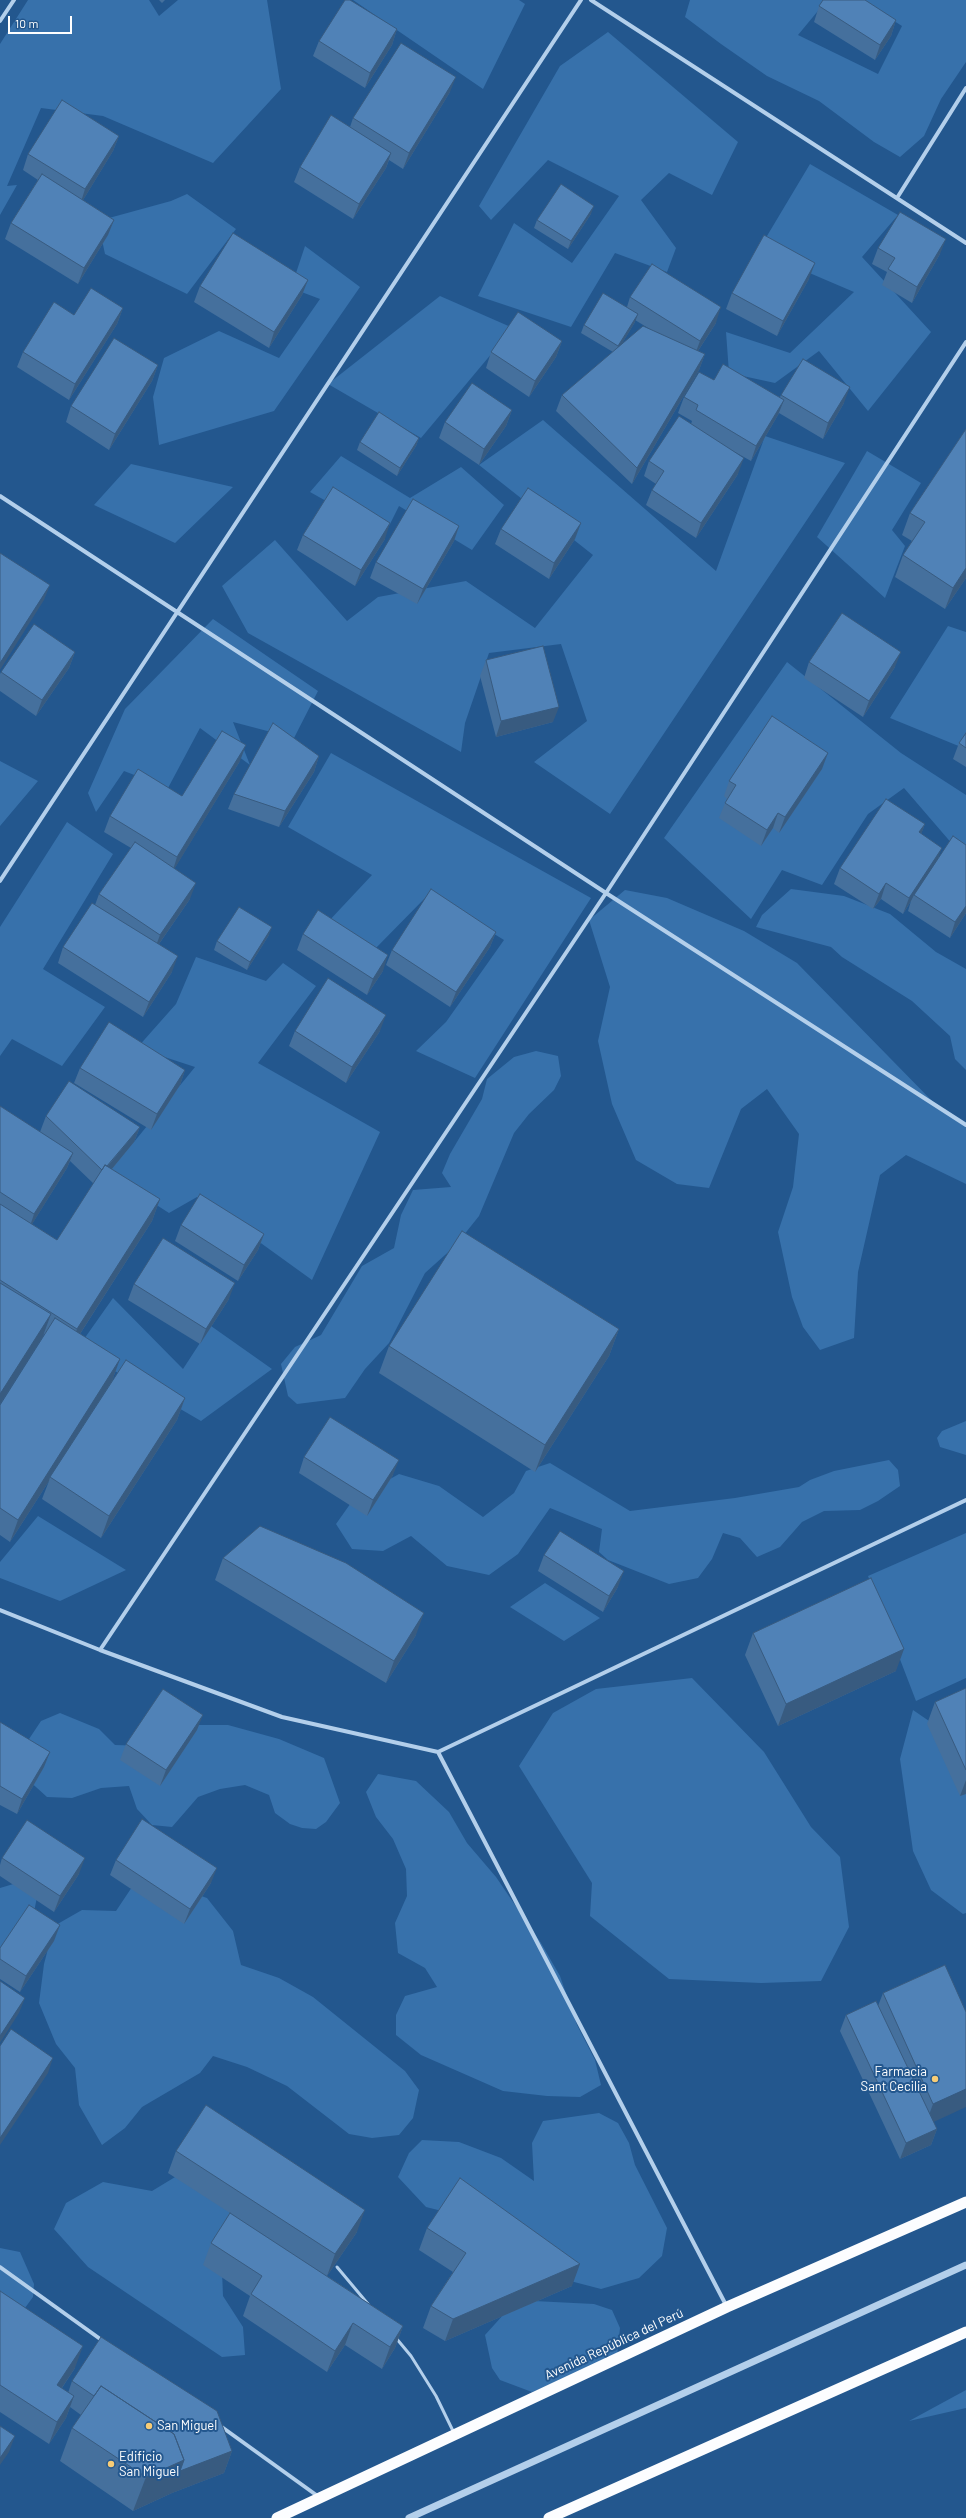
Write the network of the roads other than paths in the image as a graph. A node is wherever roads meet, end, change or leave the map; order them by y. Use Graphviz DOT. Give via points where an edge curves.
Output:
graph roads {
  1 [pos="14,0"];
  2 [pos="581,0"];
  3 [pos="591,0"];
  4 [pos="0,21"];
  5 [pos="966,88"];
  6 [pos="896,198"];
  7 [pos="966,243"];
  8 [pos="966,342"];
  9 [pos="0,496"];
  10 [pos="177,612"];
  11 [pos="0,881"];
  12 [pos="606,893"];
  13 [pos="966,1125"];
  14 [pos="966,1500"];
  15 [pos="0,1610"];
  16 [pos="100,1650"];
  17 [pos="438,1752"];
  18 [pos="966,2202"];
  19 [pos="966,2265"];
  20 [pos="0,2266"];
  21 [pos="337,2267"];
  22 [pos="727,2307"];
  23 [pos="371,2308"];
  24 [pos="391,2332"];
  25 [pos="966,2332"];
  26 [pos="110,2346"];
  27 [pos="214,2421"];
  28 [pos="455,2434"];
  29 [pos="319,2498"];
  30 [pos="277,2518"];
  31 [pos="409,2518"];
  32 [pos="548,2518"];
  1 -- 4 [label="street"];
  2 -- 10 [label="street"];
  3 -- 6 [label="street"];
  5 -- 6 [label="street"];
  6 -- 7 [label="street"];
  8 -- 12 [label="street"];
  9 -- 10 [label="street"];
  10 -- 11 [label="street"];
  10 -- 12 [label="street"];
  12 -- 13 [label="street"];
  12 -- 16 [label="street"];
  14 -- 17 [label="street"];
  15 -- 16 [label="street"];
  16 -- 17 [label="street" via="282,1717"];
  17 -- 22 [label="street"];
  18 -- 22 [label="highway, Avenida República del Perú"];
  19 -- 31 [label="street"];
  20 -- 26 [label="street"];
  21 -- 23 [label="lane"];
  22 -- 28 [label="highway, Avenida República del Perú"];
  24 -- 28 [label="lane" via="411,2356 436,2396"];
  25 -- 32 [label="highway"];
  27 -- 29 [label="street"];
  28 -- 29 [label="highway, Avenida República del Perú"];
  29 -- 30 [label="highway, Avenida República del Perú"];
}
